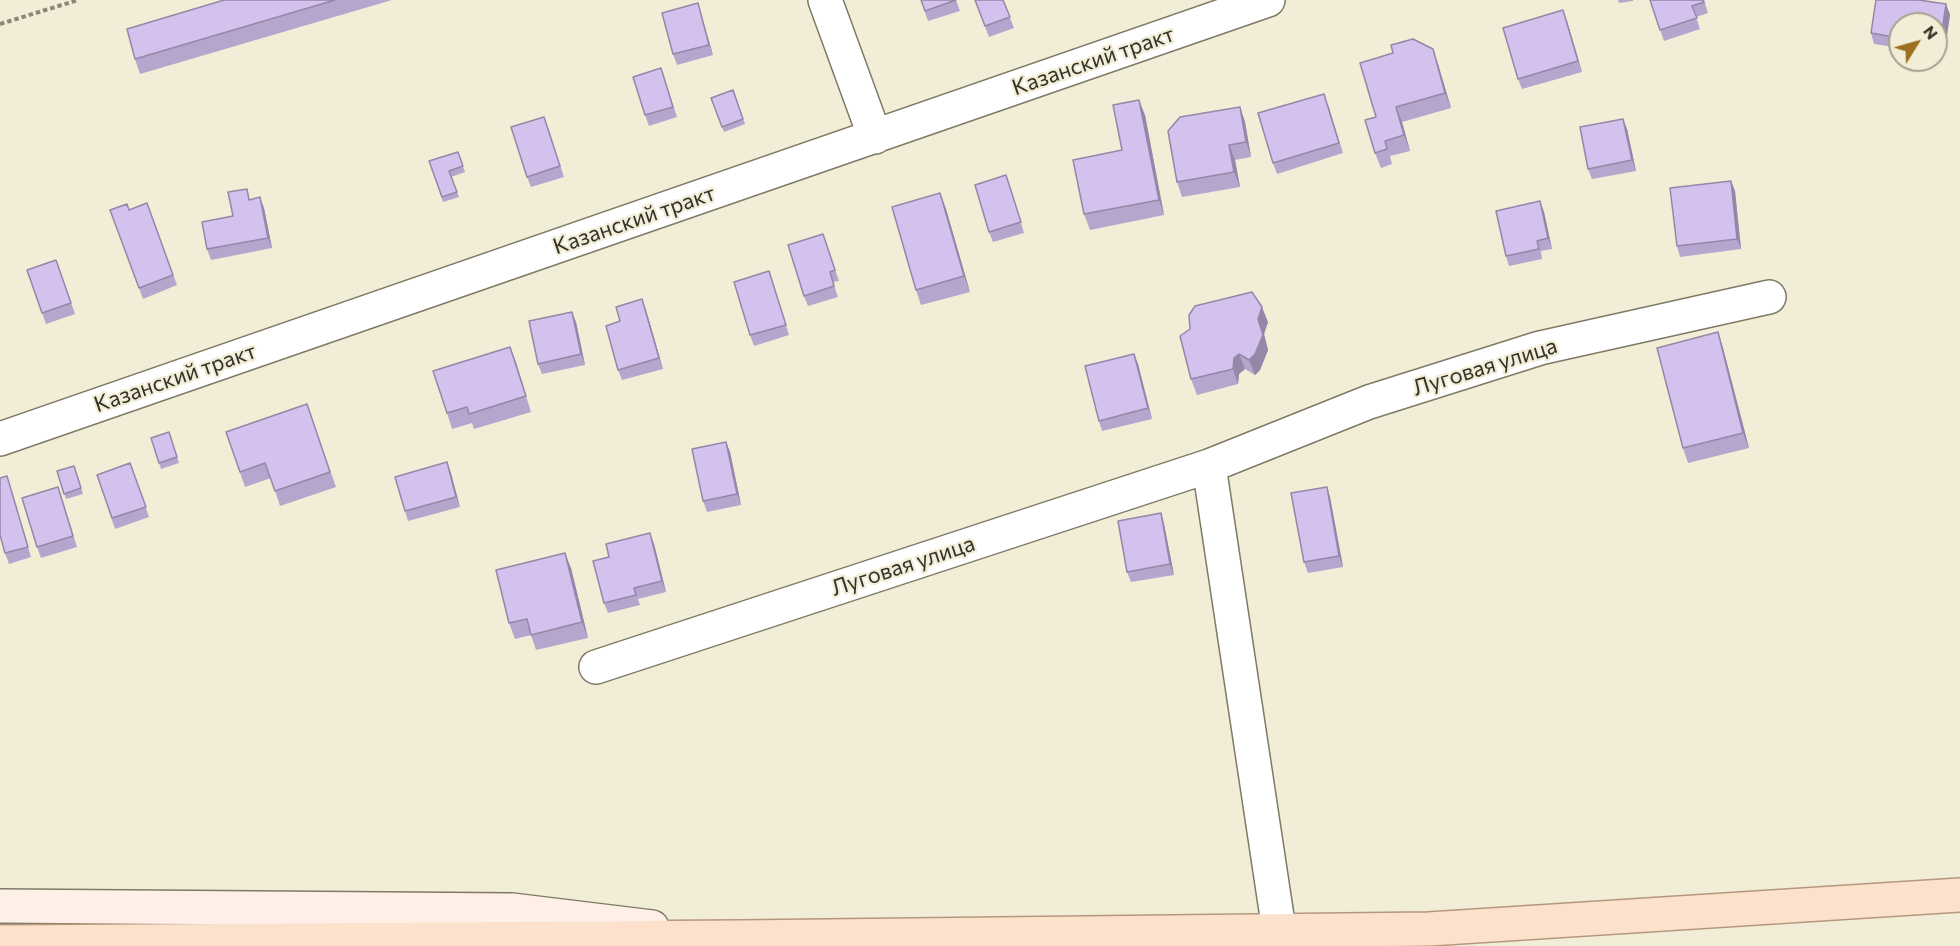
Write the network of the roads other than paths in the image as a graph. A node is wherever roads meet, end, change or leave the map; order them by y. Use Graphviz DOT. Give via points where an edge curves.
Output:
graph roads {
  1 [pos="825,0"];
  2 [pos="1268,0"];
  3 [pos="875,137"];
  4 [pos="1769,297"];
  5 [pos="0,439"];
  6 [pos="1209,466"];
  7 [pos="596,667"];
  8 [pos="1960,895"];
  9 [pos="0,906"];
  10 [pos="1279,930"];
  11 [pos="740,937"];
  12 [pos="0,942"];
  1 -- 3 [label="street"];
  2 -- 3 [label="street, Казанский тракт"];
  3 -- 5 [label="street, Казанский тракт"];
  4 -- 6 [label="street, Луговая улица" via="1540,348 1369,402"];
  6 -- 7 [label="street, Луговая улица"];
  6 -- 10 [label="street"];
  8 -- 10 [label="main road" via="1429,929"];
  9 -- 11 [label="street" via="512,910"];
  10 -- 11 [label="main road"];
  11 -- 12 [label="main road"];
}
